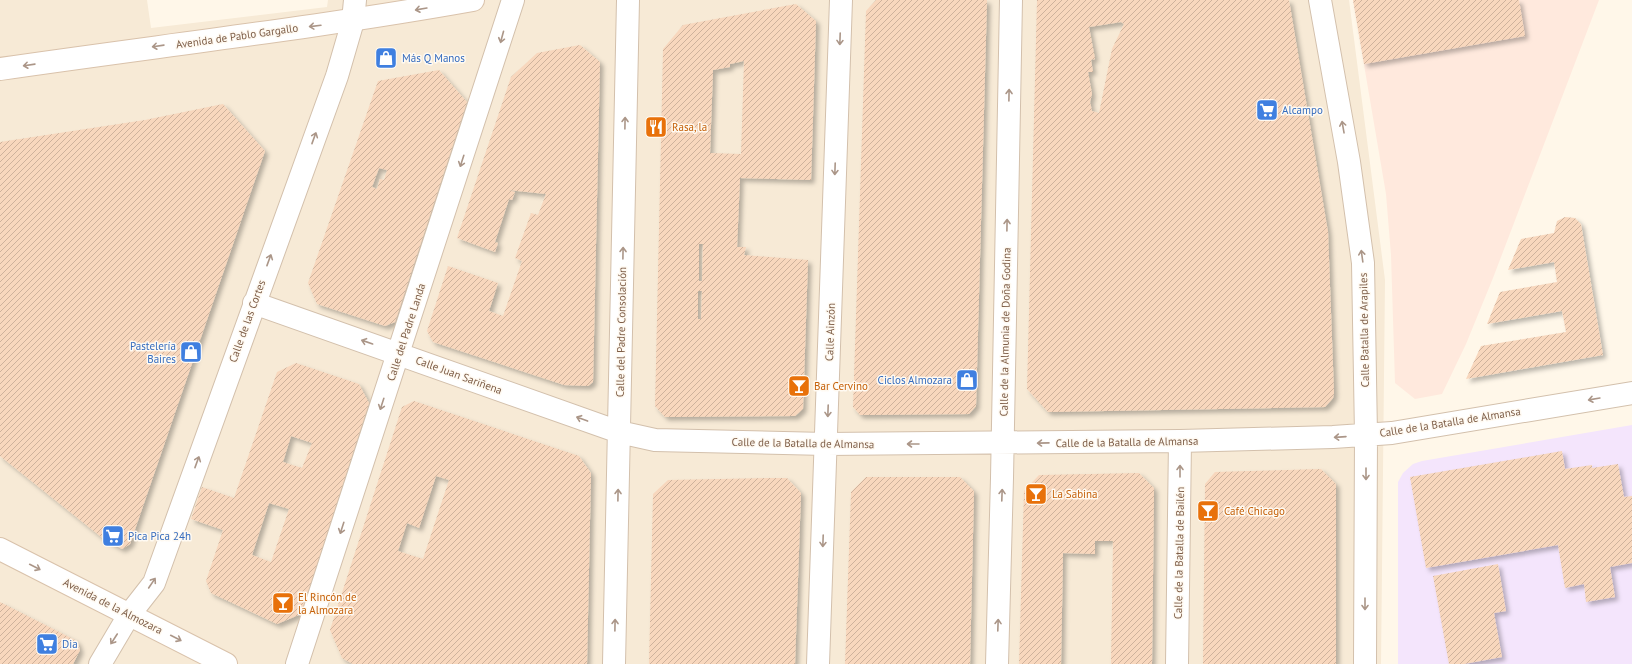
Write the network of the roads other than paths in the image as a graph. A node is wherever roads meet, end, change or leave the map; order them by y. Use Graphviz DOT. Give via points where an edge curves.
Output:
graph roads {
  1 [pos="473,0"];
  2 [pos="513,0"];
  3 [pos="628,0"];
  4 [pos="841,0"];
  5 [pos="1011,0"];
  6 [pos="1320,0"];
  7 [pos="354,10"];
  8 [pos="0,69"];
  9 [pos="254,303"];
  10 [pos="399,353"];
  11 [pos="1632,393"];
  12 [pos="619,432"];
  13 [pos="1366,435"];
  14 [pos="1180,442"];
  15 [pos="1003,443"];
  16 [pos="826,444"];
  17 [pos="0,549"];
  18 [pos="130,615"];
  19 [pos="100,664"];
  20 [pos="226,664"];
  21 [pos="297,664"];
  22 [pos="614,664"];
  23 [pos="818,664"];
  24 [pos="997,664"];
  25 [pos="1177,664"];
  26 [pos="1365,664"];
  1 -- 7 [label="street, Avenida de Pablo Gargallo, one-way"];
  2 -- 10 [label="street, Calle del Padre Landa, one-way"];
  12 -- 3 [label="street, Calle del Padre Consolación, one-way"];
  4 -- 16 [label="street, Calle Ainzón, one-way"];
  15 -- 5 [label="street, Calle de la Almunia de Doña Godina, one-way"];
  13 -- 6 [label="street, Calle Batalla de Arapiles, one-way" via="1363,263 1349,162"];
  7 -- 8 [label="street, Avenida de Pablo Gargallo, one-way" via="232,36"];
  9 -- 7 [label="street, Calle de las Cortes, one-way" via="337,76"];
  10 -- 9 [label="street, Calle Juan Sariñena, one-way"];
  18 -- 9 [label="street, Calle de las Cortes, one-way" via="154,583"];
  12 -- 10 [label="street, Calle Juan Sariñena, one-way"];
  10 -- 21 [label="street, Calle del Padre Landa, one-way"];
  11 -- 13 [label="street, Calle de la Batalla de Almansa, one-way"];
  12 -- 16 [label="street, Calle de la Batalla de Almansa" via="656,440"];
  22 -- 12 [label="street, Calle del Padre Consolación, one-way"];
  13 -- 14 [label="street, Calle de la Batalla de Almansa, one-way"];
  13 -- 26 [label="street, Calle Batalla de Arapiles, one-way"];
  14 -- 15 [label="street, Calle de la Batalla de Almansa, one-way"];
  25 -- 14 [label="street, Calle de la Batalla de Bailén, one-way"];
  15 -- 16 [label="street, Calle de la Batalla de Almansa, one-way"];
  24 -- 15 [label="street, Calle de la Almunia de Doña Godina, one-way"];
  16 -- 23 [label="street, Calle Ainzón, one-way"];
  17 -- 18 [label="street, Avenida de la Almozara, one-way"];
  18 -- 19 [label="street, Calle de las Cortes, one-way"];
  18 -- 20 [label="street, Avenida de la Almozara, one-way"];
}
